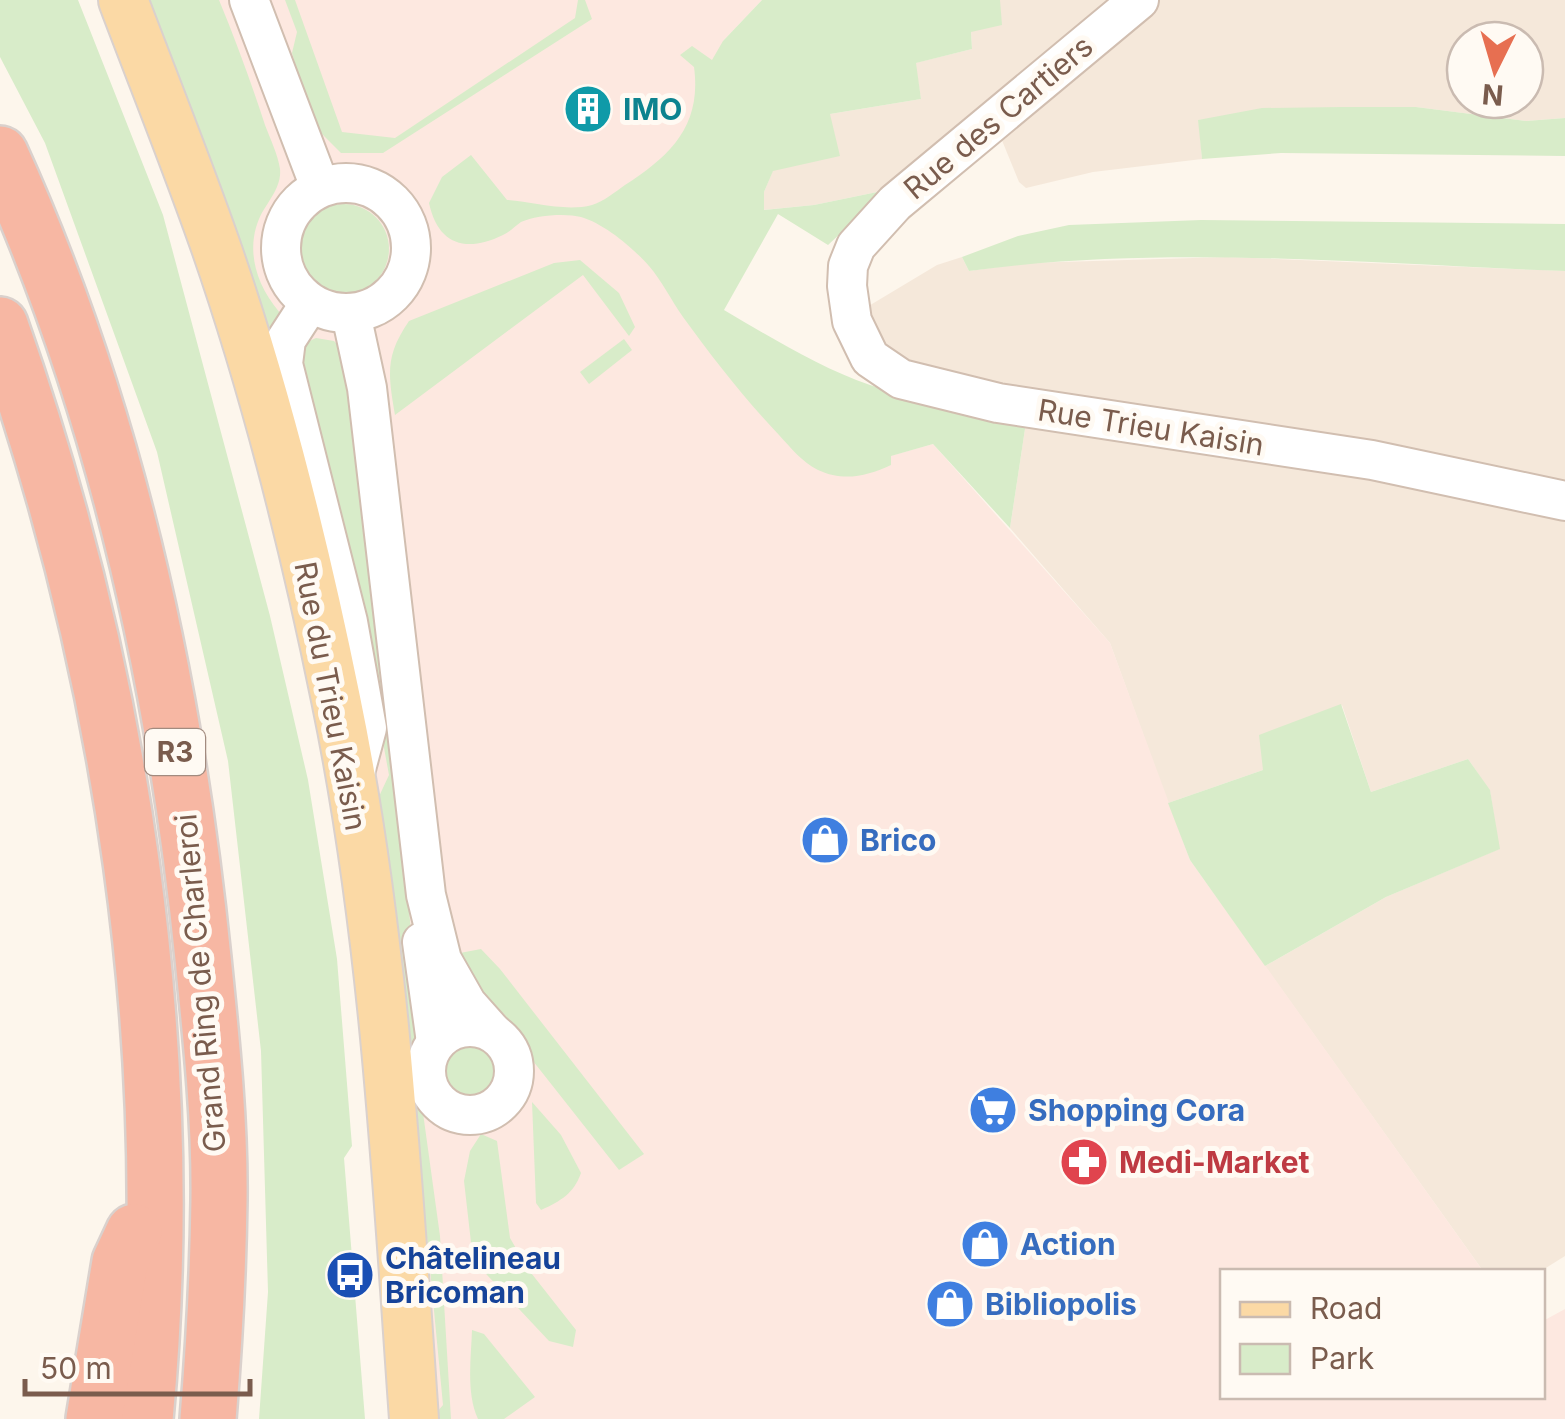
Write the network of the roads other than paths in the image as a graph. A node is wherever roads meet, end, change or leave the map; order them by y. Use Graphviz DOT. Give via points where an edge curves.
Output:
graph roads {
  1 [pos="96,0"];
  2 [pos="123,0"];
  3 [pos="248,0"];
  4 [pos="1139,0"];
  5 [pos="0,154"];
  6 [pos="320,187"];
  7 [pos="862,238"];
  8 [pos="310,303"];
  9 [pos="351,314"];
  10 [pos="0,325"];
  11 [pos="1565,501"];
  12 [pos="351,788"];
  13 [pos="426,894"];
  14 [pos="492,1032"];
  15 [pos="436,1042"];
  16 [pos="154,1192"];
  17 [pos="120,1262"];
  18 [pos="213,1404"];
  19 [pos="94,1419"];
  20 [pos="110,1419"];
  21 [pos="145,1419"];
  22 [pos="387,1419"];
  23 [pos="414,1419"];
  1 -- 22 [label="main road, Rue du Trieu Kaisin" via="228,375 303,673 346,923"];
  2 -- 12 [label="main road, Rue du Trieu Kaisin" via="217,249 275,443"];
  3 -- 6 [label="street"];
  4 -- 7 [label="street, Rue des Cartiers" via="894,202"];
  5 -- 18 [label="highway, Grand Ring de Charleroi / R3" via="39,239 95,402 163,678 192,850 208,1013 219,1196"];
  6 -- 8 [label="street" via="290,212 280,239 290,284"];
  6 -- 9 [label="street" via="358,183 378,191 408,228 408,270 396,290 374,308"];
  7 -- 11 [label="street, Rue Trieu Kaisin" via="846,276 852,321 870,358 901,379 998,403 1372,460"];
  8 -- 9 [label="street"];
  8 -- 12 [label="street" via="286,340 283,364 368,728"];
  9 -- 13 [label="street" via="368,388"];
  10 -- 16 [label="highway, Grand Ring de Charleroi / R3" via="74,560 102,690 148,1019"];
  12 -- 23 [label="main road, Rue du Trieu Kaisin" via="390,1086"];
  13 -- 14 [label="street" via="442,960"];
  13 -- 15 [label="street" via="421,932"];
  14 -- 15 [label="street" via="466,1027"];
  14 -- 15 [label="street" via="510,1052 514,1078 503,1101 483,1113 460,1114 435,1098 426,1070"];
  16 -- 17 [label="highway"];
  16 -- 21 [label="highway, Grand Ring de Charleroi / R3"];
  17 -- 19 [label="highway"];
  17 -- 20 [label="highway" via="120,1356"];
}
